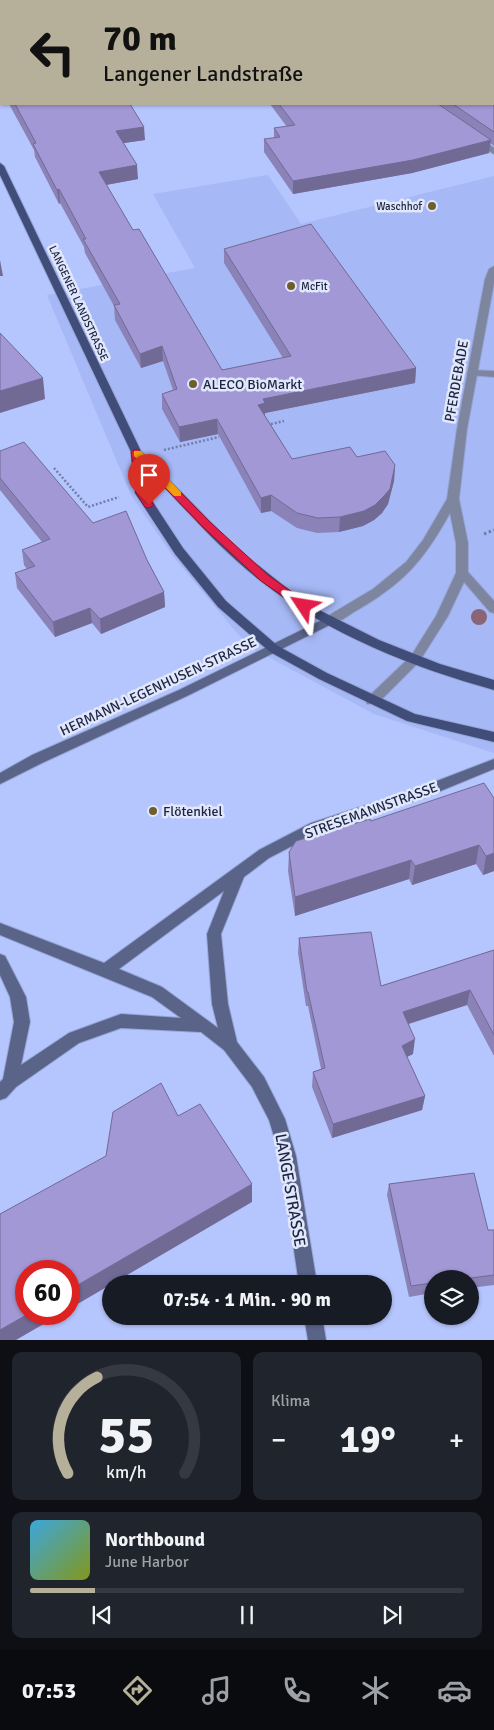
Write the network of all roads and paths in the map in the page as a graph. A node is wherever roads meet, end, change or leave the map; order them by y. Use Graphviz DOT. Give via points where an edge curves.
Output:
graph roads {
  1 [pos="471,136"];
  2 [pos="494,152"];
  3 [pos="0,166"];
  4 [pos="494,270"];
  5 [pos="472,373"];
  6 [pos="494,374"];
  7 [pos="284,421"];
  8 [pos="265,426"];
  9 [pos="219,437"];
  10 [pos="138,454"];
  11 [pos="54,468"];
  12 [pos="141,490"];
  13 [pos="453,499"];
  14 [pos="462,574"];
  15 [pos="494,609"];
  16 [pos="330,620"];
  17 [pos="274,649"];
  18 [pos="416,659"];
  19 [pos="494,685"];
  20 [pos="372,701"];
  21 [pos="494,737"];
  22 [pos="494,764"];
  23 [pos="0,779"];
  24 [pos="238,873"];
  25 [pos="0,929"];
  26 [pos="0,960"];
  27 [pos="106,970"];
  28 [pos="205,1026"];
  29 [pos="230,1045"];
  30 [pos="5,1088"];
  31 [pos="307,1275"];
  32 [pos="314,1325"];
  33 [pos="317,1340"];
  1 -- 2 [label="street"];
  3 -- 10 [label="main road, LANGENER LANDSTRASSE"];
  4 -- 5 [label="street, PFERDEBADE"];
  5 -- 6 [label="street"];
  5 -- 13 [label="street, PFERDEBADE"];
  7 -- 8 [label="path"];
  9 -- 10 [label="path"];
  10 -- 12 [label="main road, LANGENER LANDSTRASSE"];
  10 -- 16 [label="main road, LANGENER LANDSTRASSE" via="206,525 265,579"];
  11 -- 12 [label="path" via="88,508"];
  12 -- 17 [label="main road, LANGENER LANDSTRASSE" via="179,551 222,604"];
  13 -- 14 [label="street, PFERDEBADE" via="462,543"];
  13 -- 16 [label="street, PFERDEBADE" via="419,555 358,605"];
  14 -- 15 [label="street"];
  14 -- 18 [label="street, PFERDEBADE"];
  16 -- 17 [label="street, HERMANN-LEGENHUSEN-STRASSE"];
  16 -- 18 [label="main road"];
  17 -- 20 [label="main road"];
  17 -- 23 [label="street, HERMANN-LEGENHUSEN-STRASSE"];
  18 -- 19 [label="main road"];
  18 -- 20 [label="street, PFERDEBADE"];
  20 -- 21 [label="main road" via="412,718"];
  22 -- 24 [label="street, STRESEMANNSTRASSE" via="421,793 316,827 264,854"];
  24 -- 27 [label="street, STRESEMANNSTRASSE"];
  24 -- 29 [label="street" via="214,934 220,1004"];
  25 -- 27 [label="street, LANGE STRASSE"];
  26 -- 30 [label="street" via="18,997 22,1022"];
  27 -- 28 [label="street, LANGE STRASSE" via="156,992"];
  28 -- 29 [label="street, LANGE STRASSE"];
  28 -- 30 [label="street" via="120,1021 74,1038"];
  29 -- 31 [label="street, LANGE STRASSE" via="258,1082 277,1119 288,1156"];
  32 -- 33 [label="street"];
}
